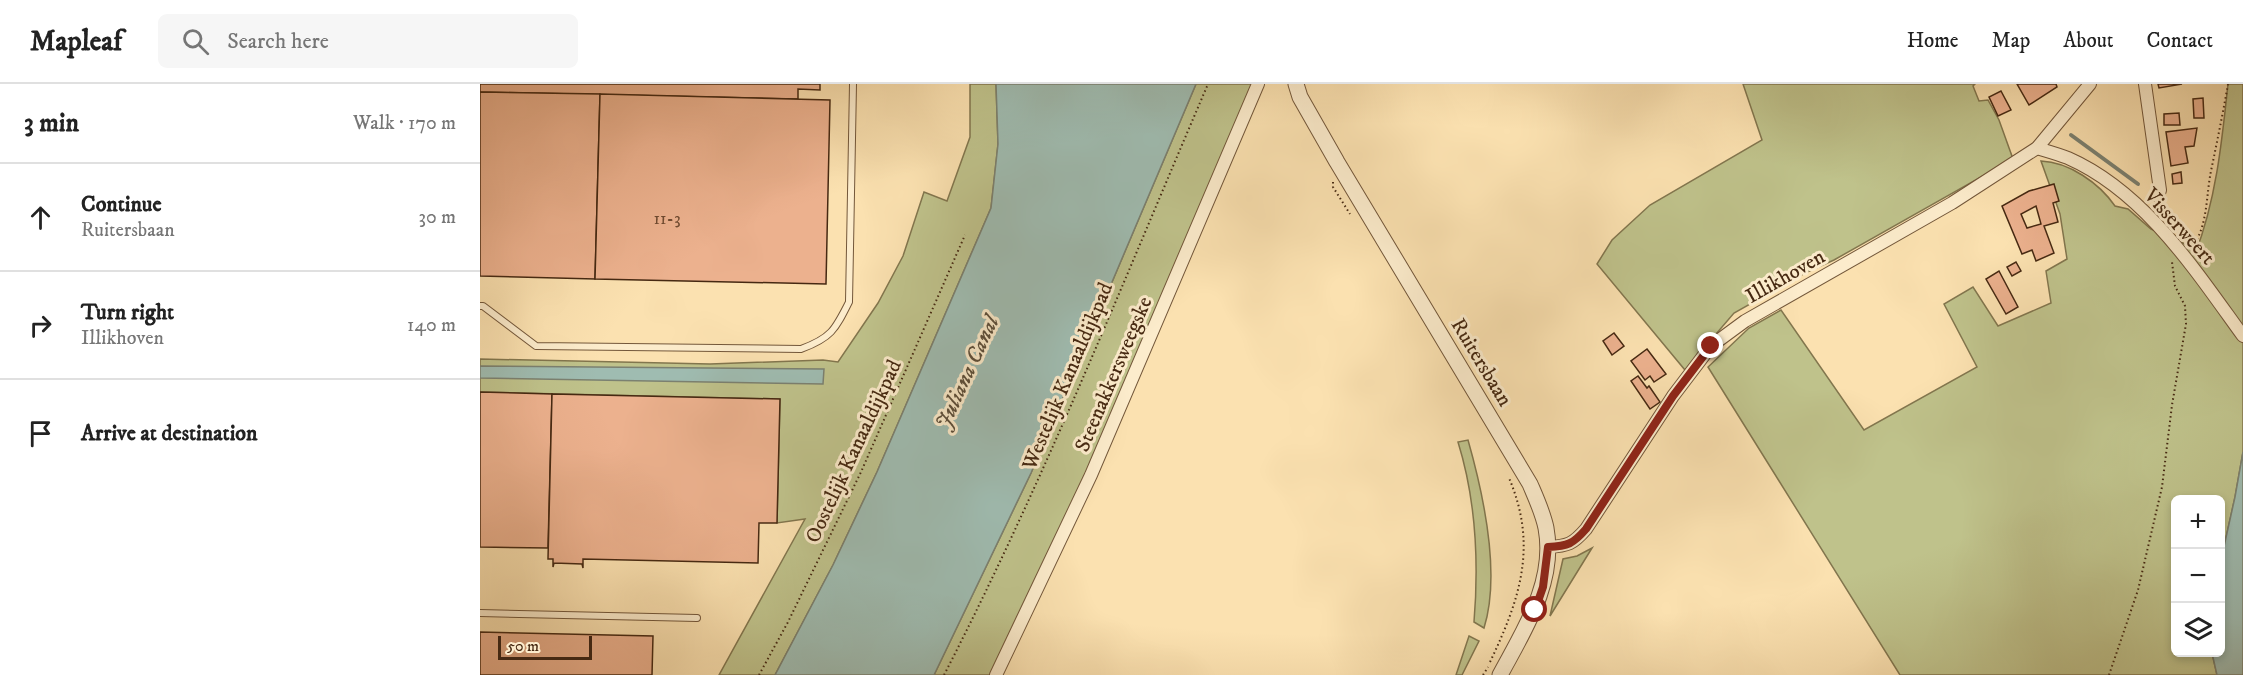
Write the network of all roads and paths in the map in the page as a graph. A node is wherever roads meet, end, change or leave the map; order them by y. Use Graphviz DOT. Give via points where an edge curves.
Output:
graph roads {
  1 [pos="853,84"];
  2 [pos="1208,84"];
  3 [pos="1258,84"];
  4 [pos="1296,84"];
  5 [pos="2090,84"];
  6 [pos="2145,84"];
  7 [pos="2228,84"];
  8 [pos="2037,148"];
  9 [pos="2158,196"];
  10 [pos="965,235"];
  11 [pos="2173,244"];
  12 [pos="2182,256"];
  13 [pos="480,306"];
  14 [pos="2243,336"];
  15 [pos="1524,546"];
  16 [pos="1548,547"];
  17 [pos="480,613"];
  18 [pos="697,618"];
  19 [pos="759,675"];
  20 [pos="944,675"];
  21 [pos="996,675"];
  22 [pos="1483,675"];
  23 [pos="1500,675"];
  24 [pos="2109,675"];
  1 -- 13 [label="lane" via="849,302 838,324 821,342 801,349 537,346"];
  2 -- 20 [label="path, Westelijk Kanaaldijkpad" via="1045,467"];
  3 -- 21 [label="street, Steenakkersweegske" via="1091,475"];
  4 -- 16 [label="street, Ruitersbaan" via="1337,162 1530,484 1543,514"];
  5 -- 8 [label="street, Illikhoven"];
  6 -- 9 [label="street"];
  7 -- 12 [label="path" via="2201,226 2196,243"];
  8 -- 11 [label="street, Visserweert" via="2067,158 2120,190"];
  8 -- 16 [label="street, Illikhoven" via="1952,203 1745,321 1711,346 1673,396 1586,529 1574,543"];
  10 -- 19 [label="path, Oostelijk Kanaaldijkpad" via="866,463"];
  11 -- 12 [label="street, Visserweert"];
  11 -- 24 [label="path" via="2172,270 2185,306 2186,324 2162,487 2138,590"];
  12 -- 14 [label="street, Visserweert"];
  15 -- 22 [label="path" via="1518,593"];
  16 -- 23 [label="street, Ruitersbaan" via="1543,587 1535,610"];
  17 -- 18 [label="lane"];
}
